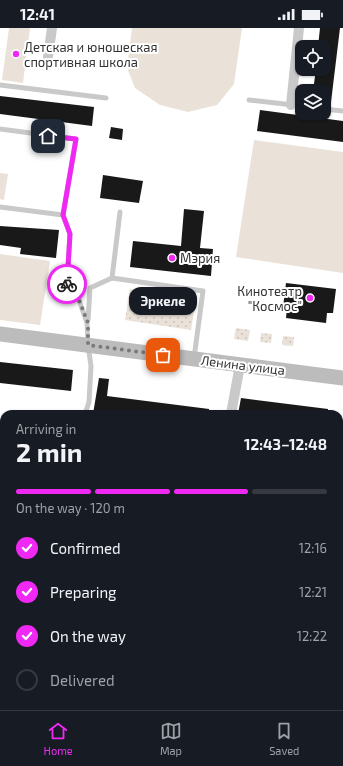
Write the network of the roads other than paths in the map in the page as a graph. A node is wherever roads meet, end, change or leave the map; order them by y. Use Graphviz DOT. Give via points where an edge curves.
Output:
graph roads {
  1 [pos="52,28"];
  2 [pos="299,28"];
  3 [pos="47,64"];
  4 [pos="0,85"];
  5 [pos="106,98"];
  6 [pos="249,100"];
  7 [pos="291,105"];
  8 [pos="295,105"];
  9 [pos="331,110"];
  10 [pos="343,111"];
  11 [pos="0,129"];
  12 [pos="0,207"];
  13 [pos="120,212"];
  14 [pos="63,215"];
  15 [pos="112,278"];
  16 [pos="88,323"];
  17 [pos="0,334"];
  18 [pos="88,345"];
  19 [pos="194,359"];
  20 [pos="240,365"];
  21 [pos="343,378"];
  22 [pos="86,410"];
  23 [pos="233,410"];
  1 -- 3 [label="street"];
  2 -- 7 [label="street"];
  4 -- 5 [label="lane"];
  6 -- 7 [label="lane"];
  7 -- 8 [label="lane"];
  9 -- 10 [label="lane"];
  11 -- 14 [label="lane" via="76,139"];
  12 -- 14 [label="lane"];
  13 -- 15 [label="lane"];
  14 -- 16 [label="lane" via="70,234 67,284 79,300"];
  15 -- 16 [label="lane" via="90,288"];
  15 -- 19 [label="lane" via="203,291"];
  16 -- 18 [label="lane"];
  17 -- 18 [label="main road, Ленина улица"];
  18 -- 19 [label="main road, Ленина улица"];
  18 -- 22 [label="lane" via="91,366"];
  19 -- 20 [label="main road, Ленина улица"];
  20 -- 21 [label="main road, Ленина улица"];
  20 -- 23 [label="street"];
}
